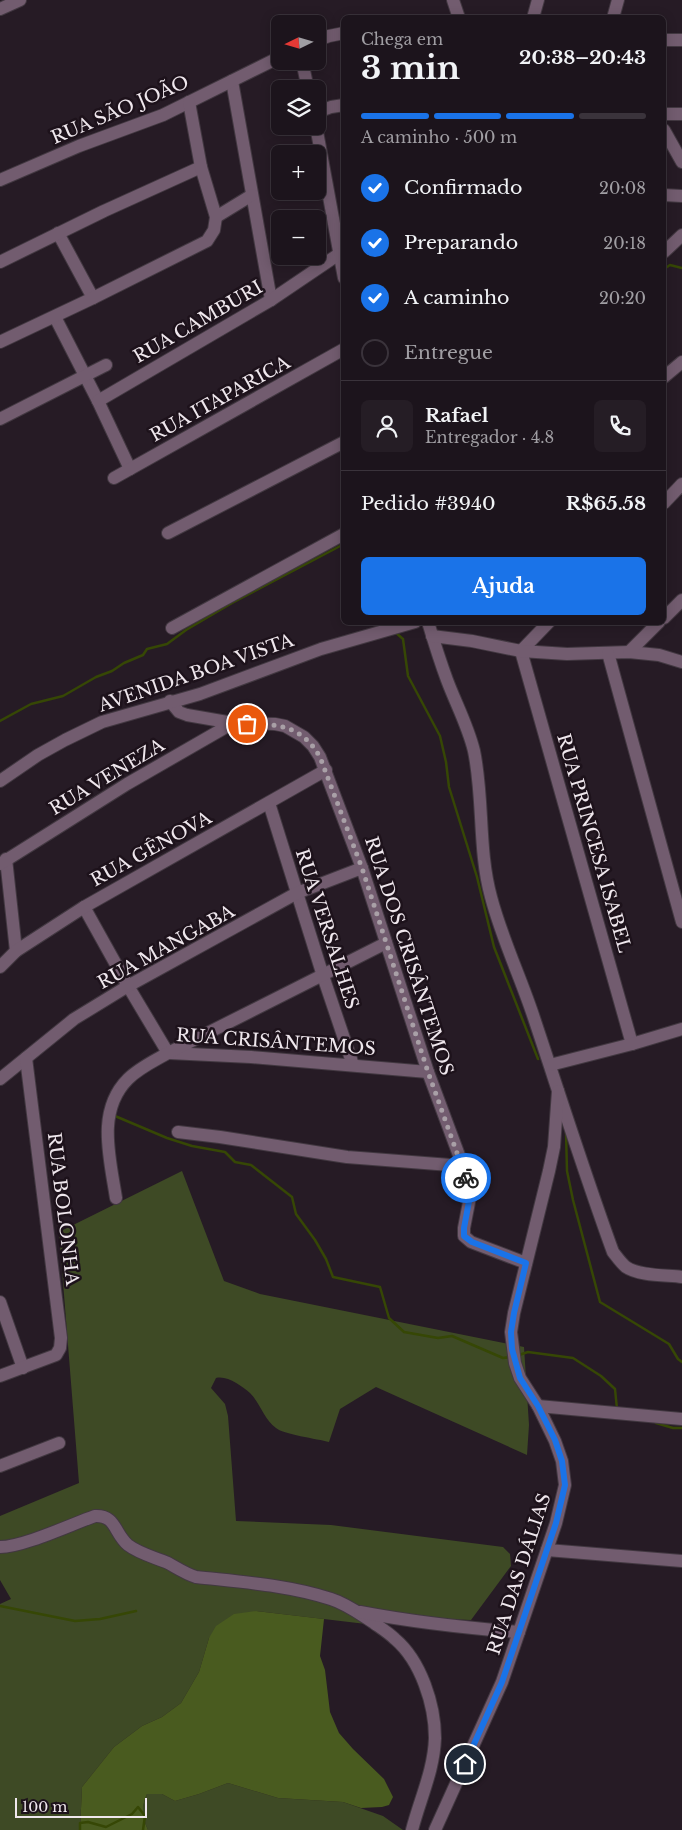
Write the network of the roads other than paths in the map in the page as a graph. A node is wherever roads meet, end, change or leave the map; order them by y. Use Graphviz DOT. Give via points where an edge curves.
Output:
graph roads {
  1 [pos="20,0"];
  2 [pos="538,0"];
  3 [pos="618,0"];
  4 [pos="0,9"];
  5 [pos="534,15"];
  6 [pos="613,15"];
  7 [pos="341,34"];
  8 [pos="326,37"];
  9 [pos="666,40"];
  10 [pos="682,40"];
  11 [pos="271,62"];
  12 [pos="232,81"];
  13 [pos="190,102"];
  14 [pos="341,105"];
  15 [pos="326,109"];
  16 [pos="666,114"];
  17 [pos="682,114"];
  18 [pos="666,134"];
  19 [pos="318,135"];
  20 [pos="682,162"];
  21 [pos="201,167"];
  22 [pos="0,180"];
  23 [pos="252,195"];
  24 [pos="666,196"];
  25 [pos="682,196"];
  26 [pos="216,217"];
  27 [pos="340,231"];
  28 [pos="58,234"];
  29 [pos="682,235"];
  30 [pos="666,250"];
  31 [pos="339,254"];
  32 [pos="0,262"];
  33 [pos="341,264"];
  34 [pos="93,298"];
  35 [pos="271,300"];
  36 [pos="55,316"];
  37 [pos="0,342"];
  38 [pos="341,352"];
  39 [pos="682,362"];
  40 [pos="106,365"];
  41 [pos="84,375"];
  42 [pos="666,375"];
  43 [pos="98,401"];
  44 [pos="0,419"];
  45 [pos="341,444"];
  46 [pos="130,470"];
  47 [pos="114,478"];
  48 [pos="682,484"];
  49 [pos="666,501"];
  50 [pos="168,533"];
  51 [pos="341,536"];
  52 [pos="682,600"];
  53 [pos="666,616"];
  54 [pos="405,625"];
  55 [pos="429,625"];
  56 [pos="546,625"];
  57 [pos="656,625"];
  58 [pos="172,628"];
  59 [pos="432,636"];
  60 [pos="521,651"];
  61 [pos="629,652"];
  62 [pos="608,653"];
  63 [pos="682,662"];
  64 [pos="170,701"];
  65 [pos="233,723"];
  66 [pos="326,770"];
  67 [pos="0,781"];
  68 [pos="269,803"];
  69 [pos="3,861"];
  70 [pos="362,868"];
  71 [pos="297,893"];
  72 [pos="84,907"];
  73 [pos="682,922"];
  74 [pos="386,943"];
  75 [pos="16,951"];
  76 [pos="0,967"];
  77 [pos="323,976"];
  78 [pos="128,986"];
  79 [pos="682,1029"];
  80 [pos="632,1044"];
  81 [pos="168,1053"];
  82 [pos="26,1058"];
  83 [pos="353,1065"];
  84 [pos="551,1068"];
  85 [pos="428,1072"];
  86 [pos="0,1079"];
  87 [pos="558,1091"];
  88 [pos="178,1132"];
  89 [pos="463,1166"];
  90 [pos="116,1198"];
  91 [pos="526,1263"];
  92 [pos="682,1277"];
  93 [pos="0,1302"];
  94 [pos="23,1368"];
  95 [pos="0,1376"];
  96 [pos="538,1406"];
  97 [pos="682,1419"];
  98 [pos="58,1443"];
  99 [pos="0,1466"];
  100 [pos="0,1547"];
  101 [pos="546,1550"];
  102 [pos="682,1561"];
  103 [pos="357,1611"];
  104 [pos="519,1632"];
  105 [pos="413,1826"];
  106 [pos="436,1830"];
  1 -- 4 [label="street"];
  2 -- 5 [label="street"];
  3 -- 6 [label="street"];
  7 -- 8 [label="street"];
  9 -- 10 [label="street"];
  11 -- 12 [label="street, RUA SÃO JOÃO"];
  12 -- 13 [label="street, RUA SÃO JOÃO"];
  12 -- 23 [label="street"];
  13 -- 21 [label="street"];
  13 -- 22 [label="street, RUA SÃO JOÃO"];
  14 -- 15 [label="street"];
  16 -- 17 [label="street"];
  18 -- 20 [label="street"];
  19 -- 27 [label="street"];
  21 -- 26 [label="street"];
  21 -- 28 [label="street"];
  23 -- 26 [label="street"];
  23 -- 35 [label="street"];
  24 -- 25 [label="street"];
  26 -- 34 [label="street" via="210,237 202,244"];
  27 -- 31 [label="street"];
  28 -- 32 [label="street"];
  28 -- 34 [label="street"];
  29 -- 30 [label="street"];
  31 -- 33 [label="street"];
  31 -- 35 [label="street, RUA CAMBURI"];
  34 -- 36 [label="street"];
  35 -- 43 [label="street, RUA CAMBURI"];
  36 -- 37 [label="street"];
  36 -- 41 [label="street"];
  38 -- 46 [label="street, RUA ITAPARICA"];
  39 -- 42 [label="street"];
  40 -- 41 [label="street"];
  41 -- 43 [label="street"];
  41 -- 44 [label="street"];
  43 -- 46 [label="street"];
  45 -- 50 [label="street"];
  46 -- 47 [label="street, RUA ITAPARICA"];
  48 -- 49 [label="street"];
  51 -- 58 [label="street"];
  52 -- 53 [label="street"];
  54 -- 64 [label="street, AVENIDA BOA VISTA" via="321,649 200,694"];
  55 -- 59 [label="street"];
  56 -- 60 [label="street"];
  57 -- 61 [label="street"];
  59 -- 60 [label="street"];
  59 -- 84 [label="street" via="474,750 490,895"];
  60 -- 62 [label="street"];
  60 -- 80 [label="street, RUA PRINCESA ISABEL"];
  61 -- 62 [label="street"];
  61 -- 63 [label="street"];
  62 -- 73 [label="street"];
  64 -- 65 [label="street, RUA DOS CRISÂNTEMOS" via="179,712"];
  64 -- 67 [label="street, AVENIDA BOA VISTA" via="102,722 45,751"];
  65 -- 66 [label="street, RUA DOS CRISÂNTEMOS" via="285,726 314,746"];
  65 -- 69 [label="street, RUA VENEZA"];
  66 -- 68 [label="street, RUA GÊNOVA"];
  66 -- 70 [label="street, RUA DOS CRISÂNTEMOS"];
  68 -- 71 [label="street, RUA VERSALHES"];
  68 -- 72 [label="street, RUA GÊNOVA"];
  69 -- 75 [label="street"];
  70 -- 71 [label="street, RUA MANGABA"];
  70 -- 74 [label="street, RUA DOS CRISÂNTEMOS"];
  71 -- 77 [label="street, RUA VERSALHES"];
  71 -- 78 [label="street, RUA MANGABA"];
  72 -- 75 [label="street, RUA GÊNOVA"];
  72 -- 78 [label="street, RUA CRISÂNTEMOS"];
  74 -- 77 [label="street"];
  74 -- 85 [label="street, RUA DOS CRISÂNTEMOS"];
  75 -- 76 [label="street, RUA GÊNOVA"];
  77 -- 81 [label="street"];
  77 -- 83 [label="street, RUA VERSALHES"];
  78 -- 81 [label="street, RUA CRISÂNTEMOS"];
  78 -- 82 [label="street, RUA MANGABA" via="74,1019"];
  79 -- 80 [label="street"];
  80 -- 84 [label="street"];
  81 -- 83 [label="street, RUA CRISÂNTEMOS"];
  81 -- 90 [label="street" via="129,1078 120,1088 112,1106 107,1129"];
  82 -- 86 [label="street, RUA MANGABA"];
  82 -- 94 [label="street, RUA BOLONHA" via="61,1338 56,1355"];
  83 -- 85 [label="street, RUA CRISÂNTEMOS"];
  84 -- 87 [label="street"];
  85 -- 89 [label="street, RUA DOS CRISÂNTEMOS"];
  87 -- 91 [label="street, RUA DAS DÁLIAS" via="551,1163"];
  87 -- 92 [label="street" via="613,1252 628,1269"];
  88 -- 89 [label="street" via="347,1156"];
  89 -- 91 [label="street, RUA DOS CRISÂNTEMOS" via="470,1196 464,1236"];
  91 -- 96 [label="street, RUA DAS DÁLIAS" via="514,1313 512,1349 520,1378"];
  93 -- 94 [label="street"];
  94 -- 95 [label="street"];
  96 -- 97 [label="street"];
  96 -- 101 [label="street, RUA DAS DÁLIAS" via="555,1440 565,1472 562,1500"];
  98 -- 99 [label="street"];
  100 -- 103 [label="street" via="105,1515 136,1551 185,1573 304,1592"];
  101 -- 102 [label="street"];
  101 -- 104 [label="street, RUA DAS DÁLIAS"];
  103 -- 104 [label="street" via="475,1629"];
  103 -- 105 [label="street" via="405,1649 416,1666 432,1706 434,1752"];
  104 -- 106 [label="street, RUA DAS DÁLIAS" via="502,1682"];
  105 -- 106 [label="street"];
}
